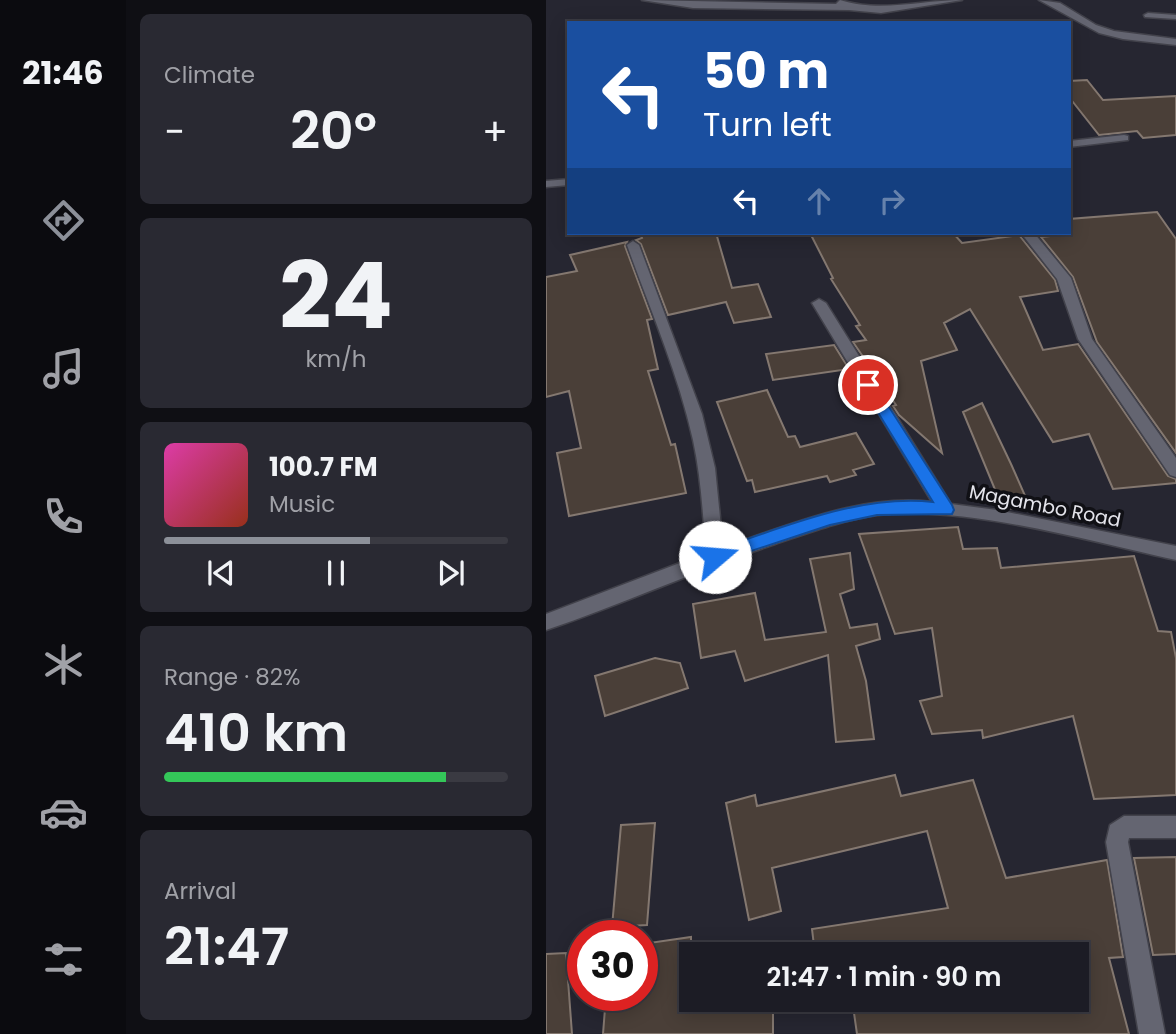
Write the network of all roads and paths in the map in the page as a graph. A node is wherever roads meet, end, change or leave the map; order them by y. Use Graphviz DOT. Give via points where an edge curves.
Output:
graph roads {
  1 [pos="646,0"];
  2 [pos="838,0"];
  3 [pos="958,0"];
  4 [pos="1043,0"];
  5 [pos="848,7"];
  6 [pos="1148,15"];
  7 [pos="1176,17"];
  8 [pos="1176,42"];
  9 [pos="1124,138"];
  10 [pos="1071,144"];
  11 [pos="567,182"];
  12 [pos="546,184"];
  13 [pos="1029,235"];
  14 [pos="633,245"];
  15 [pos="819,303"];
  16 [pos="1176,471"];
  17 [pos="946,510"];
  18 [pos="1176,553"];
  19 [pos="715,557"];
  20 [pos="546,622"];
  21 [pos="1176,827"];
  22 [pos="1152,1034"];
  1 -- 5 [label="street"];
  2 -- 5 [label="street"];
  3 -- 5 [label="street" via="877,10"];
  4 -- 8 [label="street" via="1115,34"];
  6 -- 7 [label="lane"];
  9 -- 10 [label="street"];
  11 -- 12 [label="lane"];
  13 -- 16 [label="street" via="1064,278 1091,349"];
  14 -- 19 [label="street" via="701,439"];
  15 -- 17 [label="street"];
  17 -- 18 [label="street, Magambo Road"];
  17 -- 19 [label="street, Magambo Road" via="877,509 829,519"];
  19 -- 20 [label="street, Magambo Road"];
  21 -- 22 [label="street" via="1124,827 1118,833"];
}
